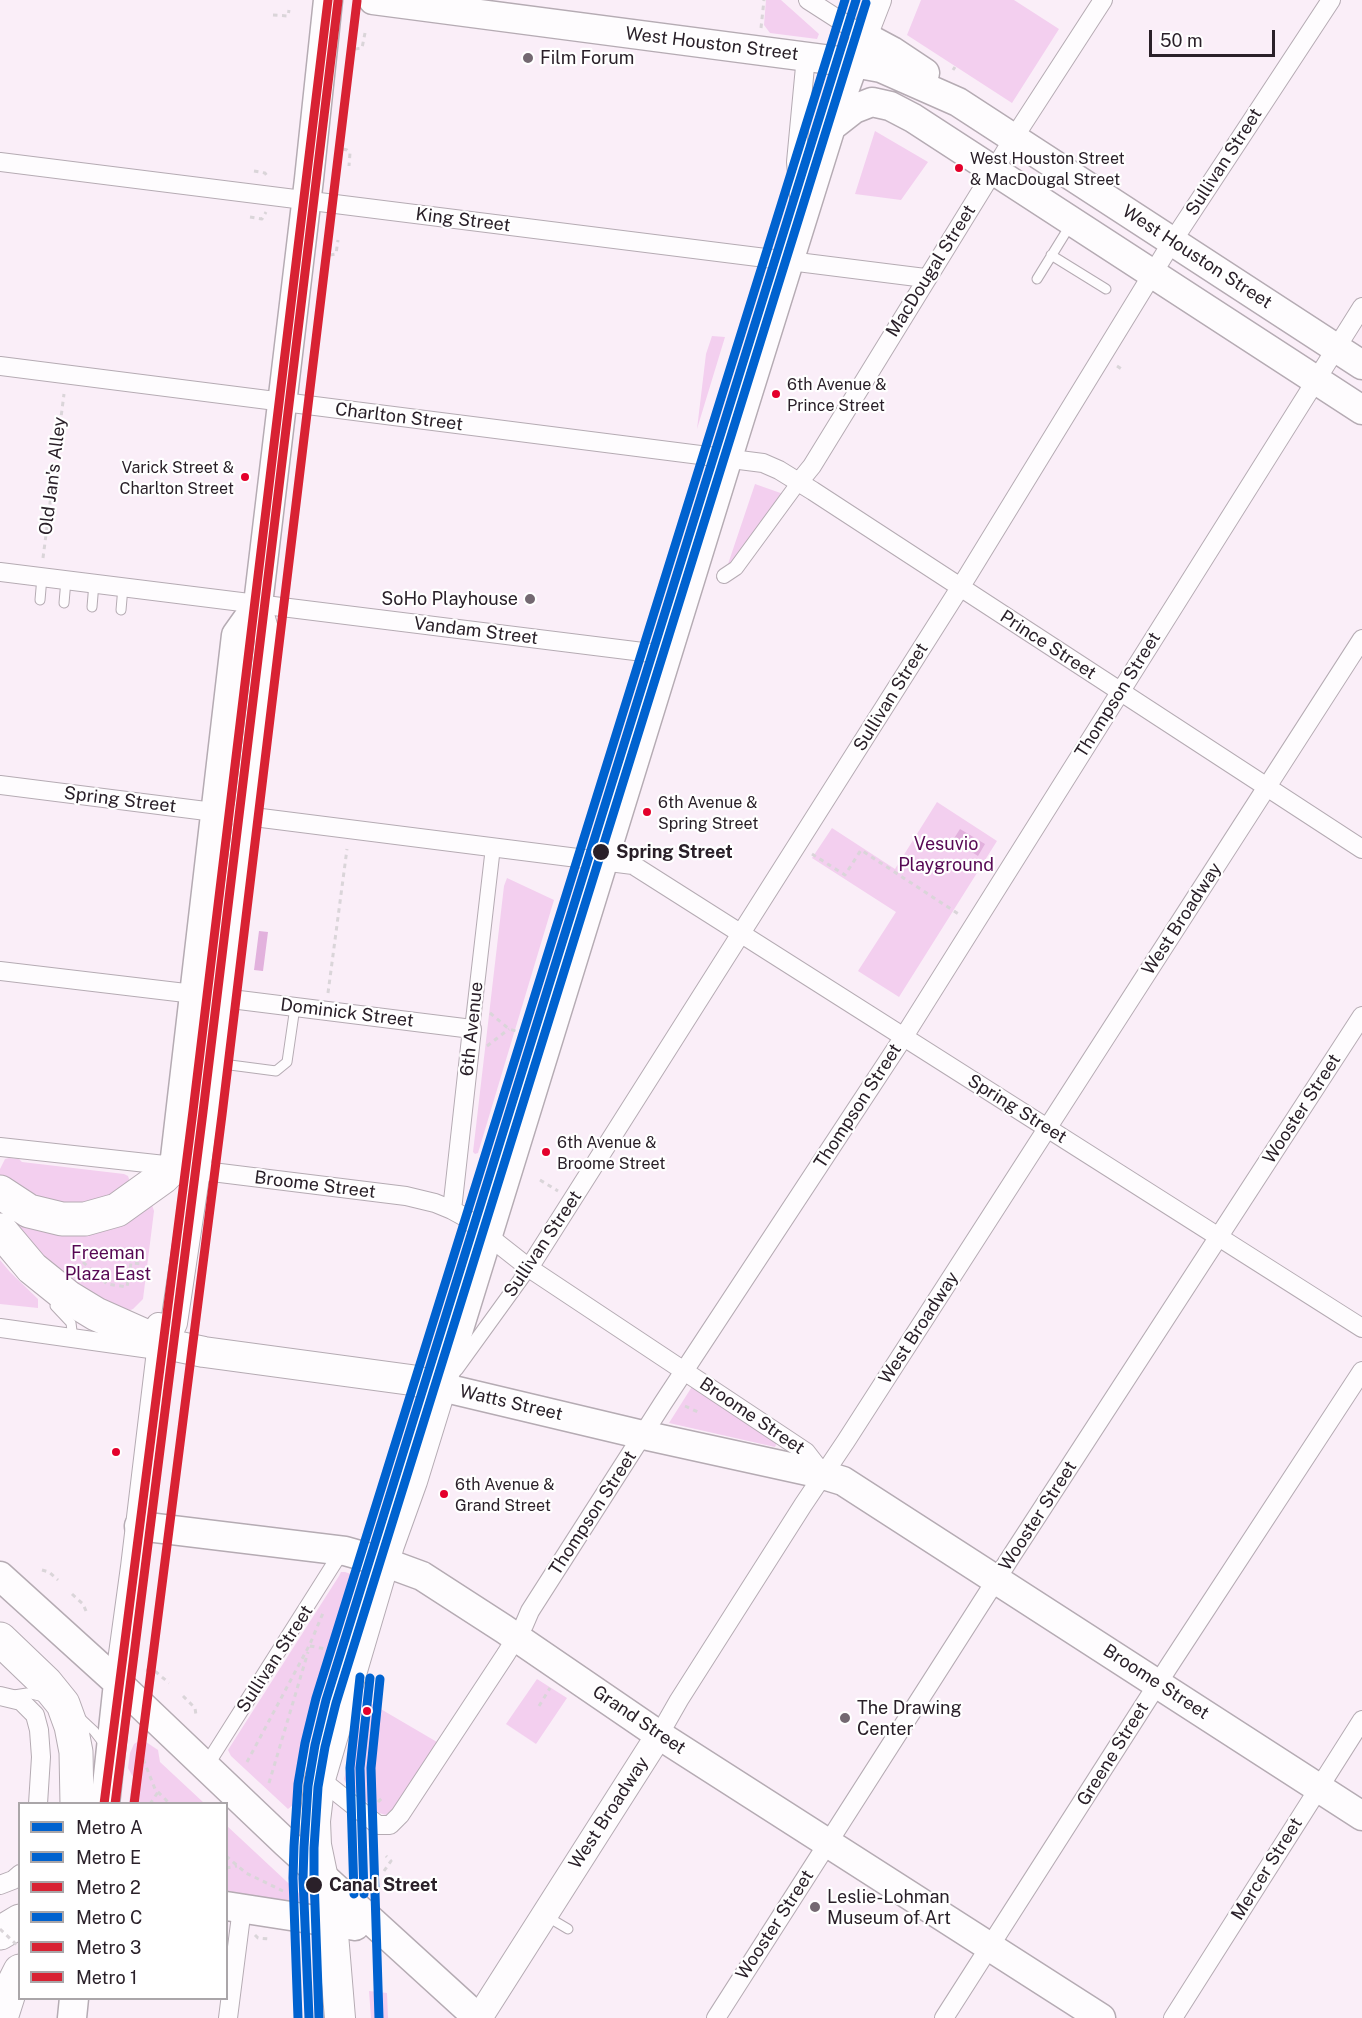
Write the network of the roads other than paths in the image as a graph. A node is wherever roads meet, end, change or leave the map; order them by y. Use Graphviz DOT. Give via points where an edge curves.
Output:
graph roads {
  1 [pos="328,0"];
  2 [pos="373,0"];
  3 [pos="808,0"];
  4 [pos="878,0"];
  5 [pos="1103,0"];
  6 [pos="1331,0"];
  7 [pos="864,36"];
  8 [pos="806,56"];
  9 [pos="854,63"];
  10 [pos="958,102"];
  11 [pos="831,127"];
  12 [pos="1013,138"];
  13 [pos="0,162"];
  14 [pos="994,171"];
  15 [pos="307,200"];
  16 [pos="802,221"];
  17 [pos="1072,222"];
  18 [pos="1172,242"];
  19 [pos="1051,255"];
  20 [pos="789,261"];
  21 [pos="1152,274"];
  22 [pos="926,278"];
  23 [pos="1037,279"];
  24 [pos="1106,289"];
  25 [pos="1362,307"];
  26 [pos="1336,348"];
  27 [pos="1362,364"];
  28 [pos="0,366"];
  29 [pos="1316,380"];
  30 [pos="282,402"];
  31 [pos="1362,410"];
  32 [pos="728,458"];
  33 [pos="799,482"];
  34 [pos="0,572"];
  35 [pos="724,576"];
  36 [pos="42,577"];
  37 [pos="66,580"];
  38 [pos="94,584"];
  39 [pos="123,587"];
  40 [pos="960,587"];
  41 [pos="40,600"];
  42 [pos="64,603"];
  43 [pos="258,604"];
  44 [pos="92,607"];
  45 [pos="121,610"];
  46 [pos="1362,639"];
  47 [pos="667,656"];
  48 [pos="1120,692"];
  49 [pos="0,784"];
  50 [pos="1267,788"];
  51 [pos="216,812"];
  52 [pos="247,816"];
  53 [pos="493,847"];
  54 [pos="1362,849"];
  55 [pos="603,861"];
  56 [pos="742,934"];
  57 [pos="0,971"];
  58 [pos="194,994"];
  59 [pos="223,998"];
  60 [pos="295,1007"];
  61 [pos="1362,1016"];
  62 [pos="472,1029"];
  63 [pos="903,1038"];
  64 [pos="212,1062"];
  65 [pos="1047,1129"];
  66 [pos="0,1147"];
  67 [pos="185,1168"];
  68 [pos="0,1192"];
  69 [pos="452,1210"];
  70 [pos="0,1230"];
  71 [pos="488,1235"];
  72 [pos="1220,1237"];
  73 [pos="529,1268"];
  74 [pos="45,1298"];
  75 [pos="0,1328"];
  76 [pos="1362,1328"];
  77 [pos="73,1338"];
  78 [pos="161,1347"];
  79 [pos="685,1371"];
  80 [pos="1362,1371"];
  81 [pos="441,1386"];
  82 [pos="643,1435"];
  83 [pos="823,1474"];
  84 [pos="139,1526"];
  85 [pos="342,1551"];
  86 [pos="384,1562"];
  87 [pos="0,1576"];
  88 [pos="996,1579"];
  89 [pos="517,1637"];
  90 [pos="0,1639"];
  91 [pos="118,1683"];
  92 [pos="1158,1684"];
  93 [pos="3,1697"];
  94 [pos="63,1704"];
  95 [pos="1362,1720"];
  96 [pos="659,1735"];
  97 [pos="111,1754"];
  98 [pos="206,1766"];
  99 [pos="320,1779"];
  100 [pos="1318,1787"];
  101 [pos="38,1802"];
  102 [pos="76,1802"];
  103 [pos="105,1802"];
  104 [pos="1362,1816"];
  105 [pos="828,1843"];
  106 [pos="322,1875"];
  107 [pos="18,1876"];
  108 [pos="0,1885"];
  109 [pos="234,1907"];
  110 [pos="544,1915"];
  111 [pos="18,1921"];
  112 [pos="332,1922"];
  113 [pos="0,1929"];
  114 [pos="568,1929"];
  115 [pos="381,1930"];
  116 [pos="990,1948"];
  117 [pos="18,1975"];
  118 [pos="74,2000"];
  119 [pos="1,2018"];
  120 [pos="72,2018"];
  121 [pos="228,2018"];
  122 [pos="340,2018"];
  123 [pos="478,2018"];
  124 [pos="716,2018"];
  125 [pos="944,2018"];
  126 [pos="1101,2018"];
  127 [pos="1173,2018"];
  1 -- 15 [label="main road"];
  2 -- 8 [label="main road, West Houston Street"];
  3 -- 7 [label="street"];
  4 -- 7 [label="main road"];
  5 -- 12 [label="street, MacDougal Street"];
  6 -- 18 [label="street, Sullivan Street"];
  7 -- 9 [label="main road"];
  7 -- 10 [label="main road" via="926,74"];
  8 -- 9 [label="main road, West Houston Street"];
  8 -- 16 [label="street" via="796,162"];
  9 -- 10 [label="main road, West Houston Street" via="881,68"];
  9 -- 11 [label="main road"];
  10 -- 12 [label="main road, West Houston Street"];
  11 -- 14 [label="main road" via="862,105 872,102 890,106"];
  11 -- 16 [label="main road"];
  12 -- 14 [label="street, MacDougal Street"];
  12 -- 18 [label="main road, West Houston Street"];
  13 -- 15 [label="street, King Street"];
  14 -- 17 [label="main road"];
  14 -- 22 [label="street, MacDougal Street"];
  15 -- 20 [label="street, King Street"];
  15 -- 30 [label="main road"];
  16 -- 20 [label="main road"];
  17 -- 19 [label="lane"];
  17 -- 21 [label="main road"];
  18 -- 21 [label="street, Sullivan Street"];
  18 -- 26 [label="main road, West Houston Street"];
  19 -- 23 [label="lane"];
  19 -- 24 [label="lane"];
  20 -- 22 [label="street, King Street"];
  20 -- 32 [label="main road"];
  21 -- 29 [label="main road"];
  21 -- 40 [label="street, Sullivan Street"];
  22 -- 33 [label="street, MacDougal Street"];
  25 -- 26 [label="street, Thompson Street"];
  26 -- 27 [label="main road, West Houston Street"];
  26 -- 29 [label="street, Thompson Street"];
  28 -- 30 [label="street, Charlton Street"];
  29 -- 31 [label="main road"];
  29 -- 48 [label="street, Thompson Street"];
  30 -- 32 [label="street, Charlton Street"];
  30 -- 43 [label="main road"];
  32 -- 33 [label="street, Prince Street" via="763,463"];
  32 -- 47 [label="main road"];
  33 -- 35 [label="street" via="736,568"];
  33 -- 40 [label="street, Prince Street"];
  34 -- 36 [label="street, Vandam Street"];
  36 -- 37 [label="street, Vandam Street"];
  36 -- 41 [label="lane"];
  37 -- 38 [label="street, Vandam Street"];
  37 -- 42 [label="lane"];
  38 -- 39 [label="street, Vandam Street"];
  38 -- 44 [label="lane"];
  39 -- 43 [label="street, Vandam Street"];
  39 -- 45 [label="lane"];
  40 -- 48 [label="street, Prince Street"];
  40 -- 56 [label="street, Sullivan Street"];
  43 -- 47 [label="street, Vandam Street"];
  43 -- 51 [label="main road" via="236,635"];
  43 -- 52 [label="main road" via="268,640"];
  46 -- 50 [label="street, West Broadway"];
  47 -- 55 [label="main road"];
  48 -- 50 [label="street, Prince Street"];
  48 -- 63 [label="street, Thompson Street"];
  49 -- 51 [label="street, Spring Street"];
  50 -- 54 [label="street, Prince Street"];
  50 -- 65 [label="street, West Broadway"];
  51 -- 52 [label="street, Spring Street"];
  51 -- 58 [label="main road"];
  52 -- 53 [label="street, Spring Street"];
  52 -- 59 [label="main road"];
  53 -- 55 [label="street, Spring Street"];
  53 -- 62 [label="street, 6th Avenue"];
  55 -- 56 [label="street, Spring Street" via="633,865"];
  55 -- 71 [label="main road"];
  56 -- 63 [label="street, Spring Street"];
  56 -- 73 [label="street, Sullivan Street"];
  57 -- 58 [label="street"];
  58 -- 67 [label="main road"];
  59 -- 60 [label="street, Dominick Street"];
  59 -- 64 [label="main road"];
  60 -- 62 [label="street, Dominick Street"];
  60 -- 64 [label="lane" via="287,1062 276,1071"];
  61 -- 72 [label="street, Wooster Street"];
  62 -- 69 [label="street, 6th Avenue"];
  63 -- 65 [label="street, Spring Street"];
  63 -- 79 [label="street, Thompson Street"];
  64 -- 67 [label="main road"];
  65 -- 72 [label="street, Spring Street"];
  65 -- 83 [label="street, West Broadway"];
  66 -- 67 [label="street, Broome Street"];
  67 -- 68 [label="highway" via="163,1177 117,1210 85,1219 62,1219 29,1211"];
  67 -- 69 [label="street, Broome Street" via="406,1196"];
  67 -- 78 [label="main road" via="174,1323"];
  69 -- 71 [label="street, Broome Street"];
  70 -- 78 [label="highway" via="33,1269 68,1297"];
  71 -- 73 [label="street, Broome Street"];
  71 -- 81 [label="main road"];
  72 -- 76 [label="street, Spring Street"];
  72 -- 88 [label="street, Wooster Street"];
  73 -- 79 [label="street, Broome Street"];
  73 -- 81 [label="street, Sullivan Street"];
  74 -- 77 [label="lane" via="71,1323"];
  75 -- 77 [label="street, Watts Street"];
  77 -- 78 [label="street, Watts Street"];
  78 -- 81 [label="highway, Watts Street"];
  78 -- 84 [label="main road"];
  79 -- 82 [label="street, Thompson Street"];
  79 -- 83 [label="street, Broome Street" via="806,1452"];
  80 -- 92 [label="street, Greene Street"];
  81 -- 82 [label="main road, Watts Street"];
  81 -- 86 [label="highway"];
  82 -- 83 [label="main road, Watts Street"];
  82 -- 89 [label="street, Thompson Street"];
  83 -- 88 [label="main road, Broome Street" via="848,1483"];
  83 -- 96 [label="street, West Broadway"];
  84 -- 85 [label="main road, Grand Street"];
  84 -- 91 [label="main road"];
  85 -- 86 [label="main road, Grand Street"];
  85 -- 98 [label="street, Sullivan Street"];
  86 -- 89 [label="main road, Grand Street" via="422,1576"];
  86 -- 99 [label="highway"];
  87 -- 91 [label="main road"];
  88 -- 92 [label="main road, Broome Street"];
  88 -- 105 [label="street, Wooster Street"];
  89 -- 96 [label="main road, Grand Street"];
  89 -- 99 [label="street, Thompson Street" via="390,1825 373,1822"];
  90 -- 94 [label="highway"];
  91 -- 97 [label="main road"];
  91 -- 98 [label="main road"];
  92 -- 100 [label="main road, Broome Street"];
  92 -- 116 [label="street, Greene Street"];
  93 -- 94 [label="lane" via="27,1693"];
  93 -- 101 [label="street" via="21,1701 31,1709 37,1722 41,1742"];
  94 -- 97 [label="lane" via="94,1731"];
  94 -- 102 [label="highway" via="76,1752"];
  95 -- 100 [label="street, Mercer Street"];
  96 -- 105 [label="main road, Grand Street"];
  96 -- 110 [label="main road, West Broadway"];
  97 -- 103 [label="main road"];
  98 -- 106 [label="main road"];
  99 -- 106 [label="highway" via="315,1821"];
  100 -- 104 [label="main road, Broome Street"];
  100 -- 127 [label="street, Mercer Street"];
  105 -- 116 [label="main road, Grand Street"];
  105 -- 124 [label="street, Wooster Street"];
  106 -- 112 [label="highway"];
  106 -- 115 [label="main road"];
  107 -- 108 [label="street"];
  109 -- 112 [label="main road"];
  109 -- 121 [label="street"];
  110 -- 114 [label="lane"];
  110 -- 123 [label="main road, West Broadway"];
  111 -- 113 [label="highway"];
  112 -- 115 [label="main road"];
  112 -- 122 [label="highway"];
  115 -- 123 [label="main road"];
  116 -- 125 [label="street, Greene Street"];
  116 -- 126 [label="main road, Grand Street"];
  117 -- 119 [label="highway"];
  118 -- 120 [label="main road"];
}
